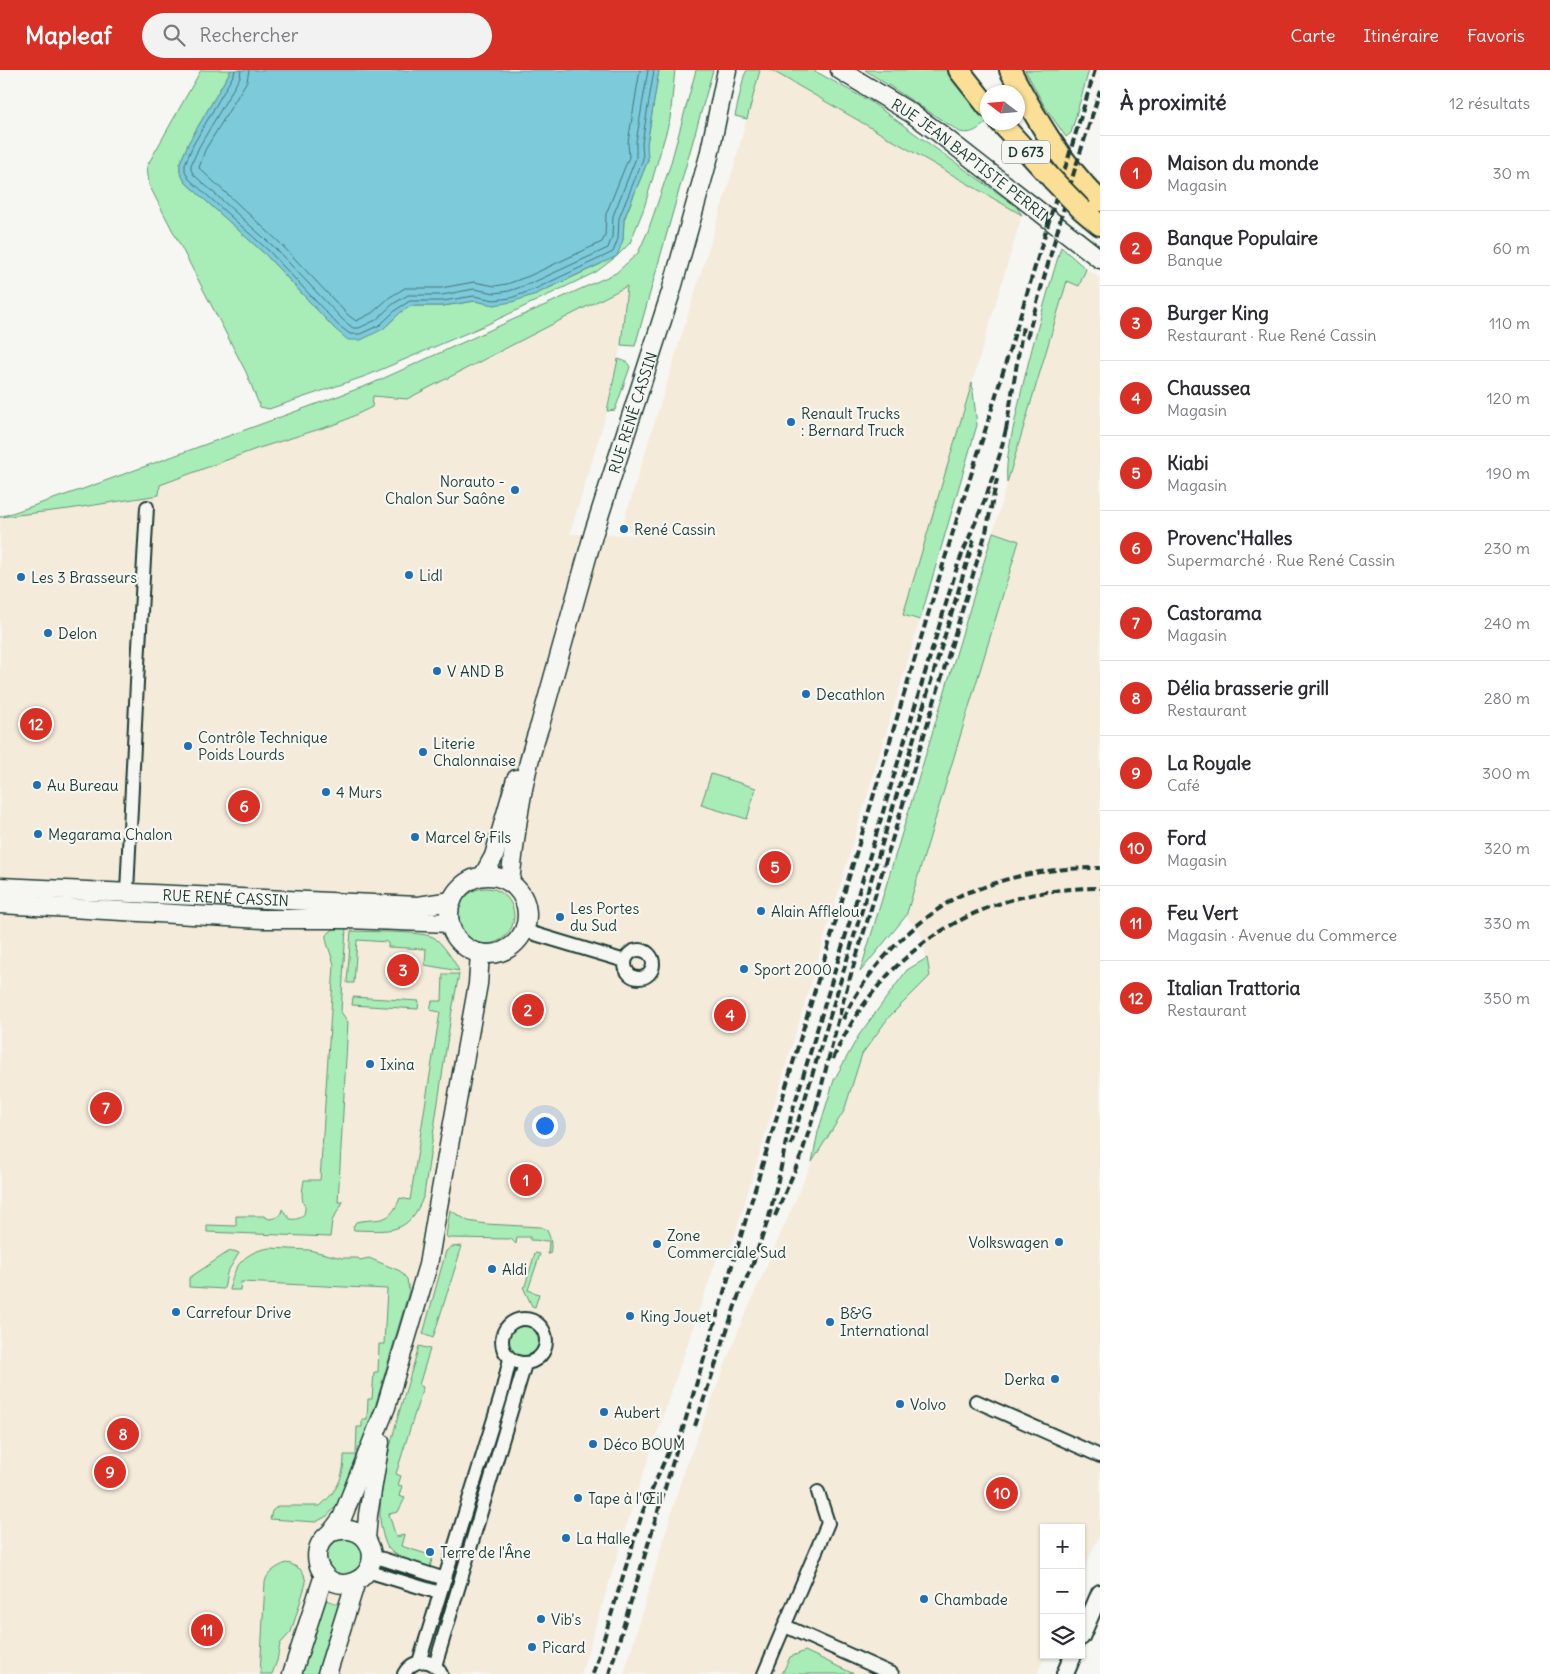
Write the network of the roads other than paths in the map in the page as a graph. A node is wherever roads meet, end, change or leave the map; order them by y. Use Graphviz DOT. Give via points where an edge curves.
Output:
graph roads {
  1 [pos="727,70"];
  2 [pos="840,70"];
  3 [pos="959,70"];
  4 [pos="1010,70"];
  5 [pos="980,97"];
  6 [pos="1007,130"];
  7 [pos="1100,201"];
  8 [pos="1100,225"];
  9 [pos="1100,259"];
  10 [pos="147,507"];
  11 [pos="530,752"];
  12 [pos="483,876"];
  13 [pos="510,882"];
  14 [pos="0,887"];
  15 [pos="128,892"];
  16 [pos="452,901"];
  17 [pos="0,904"];
  18 [pos="70,908"];
  19 [pos="450,923"];
  20 [pos="525,931"];
  21 [pos="480,953"];
  22 [pos="625,961"];
  23 [pos="510,1359"];
  24 [pos="526,1364"];
  25 [pos="976,1401"];
  26 [pos="386,1407"];
  27 [pos="1100,1456"];
  28 [pos="818,1492"];
  29 [pos="332,1532"];
  30 [pos="366,1539"];
  31 [pos="365,1570"];
  32 [pos="324,1575"];
  33 [pos="445,1579"];
  34 [pos="440,1593"];
  35 [pos="1100,1593"];
  36 [pos="784,1626"];
  37 [pos="1085,1627"];
  38 [pos="1071,1659"];
  39 [pos="419,1662"];
  40 [pos="438,1670"];
  41 [pos="292,1674"];
  42 [pos="327,1674"];
  43 [pos="404,1674"];
  44 [pos="764,1674"];
  45 [pos="892,1674"];
  46 [pos="1065,1674"];
  1 -- 11 [label="main road, RUE RENÉ CASSIN" via="709,156 671,292 594,532"];
  2 -- 9 [label="main road, RUE JEAN BAPTISTE PERRIN" via="925,123"];
  3 -- 5 [label="main road"];
  4 -- 7 [label="main road" via="1040,126"];
  6 -- 8 [label="main road, D 673, bridge"];
  10 -- 15 [label="street"];
  11 -- 12 [label="main road, RUE RENÉ CASSIN" via="515,781 494,856"];
  11 -- 13 [label="main road, RUE RENÉ CASSIN"];
  12 -- 13 [label="main road" via="497,876"];
  12 -- 16 [label="main road" via="464,884"];
  13 -- 20 [label="main road" via="525,901 528,913"];
  14 -- 15 [label="main road, RUE RENÉ CASSIN"];
  15 -- 16 [label="main road, RUE RENÉ CASSIN" via="418,906"];
  15 -- 18 [label="main road"];
  16 -- 19 [label="main road"];
  17 -- 18 [label="main road, RUE RENÉ CASSIN"];
  18 -- 19 [label="main road, RUE RENÉ CASSIN" via="263,919 339,918"];
  19 -- 21 [label="main road" via="460,943"];
  20 -- 21 [label="main road" via="514,945 503,951"];
  20 -- 22 [label="street"];
  21 -- 26 [label="main road" via="478,984 434,1237"];
  23 -- 24 [label="street"];
  23 -- 24 [label="street" via="503,1347 504,1333 512,1322 532,1320 544,1330 546,1344 537,1360"];
  23 -- 33 [label="street"];
  24 -- 40 [label="street"];
  25 -- 27 [label="street"];
  26 -- 29 [label="main road" via="342,1518"];
  26 -- 30 [label="main road"];
  28 -- 36 [label="street" via="828,1523"];
  29 -- 30 [label="main road" via="350,1529"];
  29 -- 32 [label="main road" via="324,1538 317,1551 318,1566"];
  30 -- 31 [label="main road" via="370,1548"];
  31 -- 32 [label="main road" via="348,1584 330,1580"];
  31 -- 33 [label="street" via="383,1559"];
  31 -- 34 [label="street"];
  31 -- 42 [label="main road"];
  32 -- 41 [label="main road"];
  33 -- 34 [label="street"];
  34 -- 39 [label="street"];
  35 -- 37 [label="street"];
  36 -- 44 [label="street"];
  36 -- 45 [label="street"];
  38 -- 46 [label="street"];
  39 -- 40 [label="street" via="424,1661"];
  39 -- 43 [label="street"];
}
